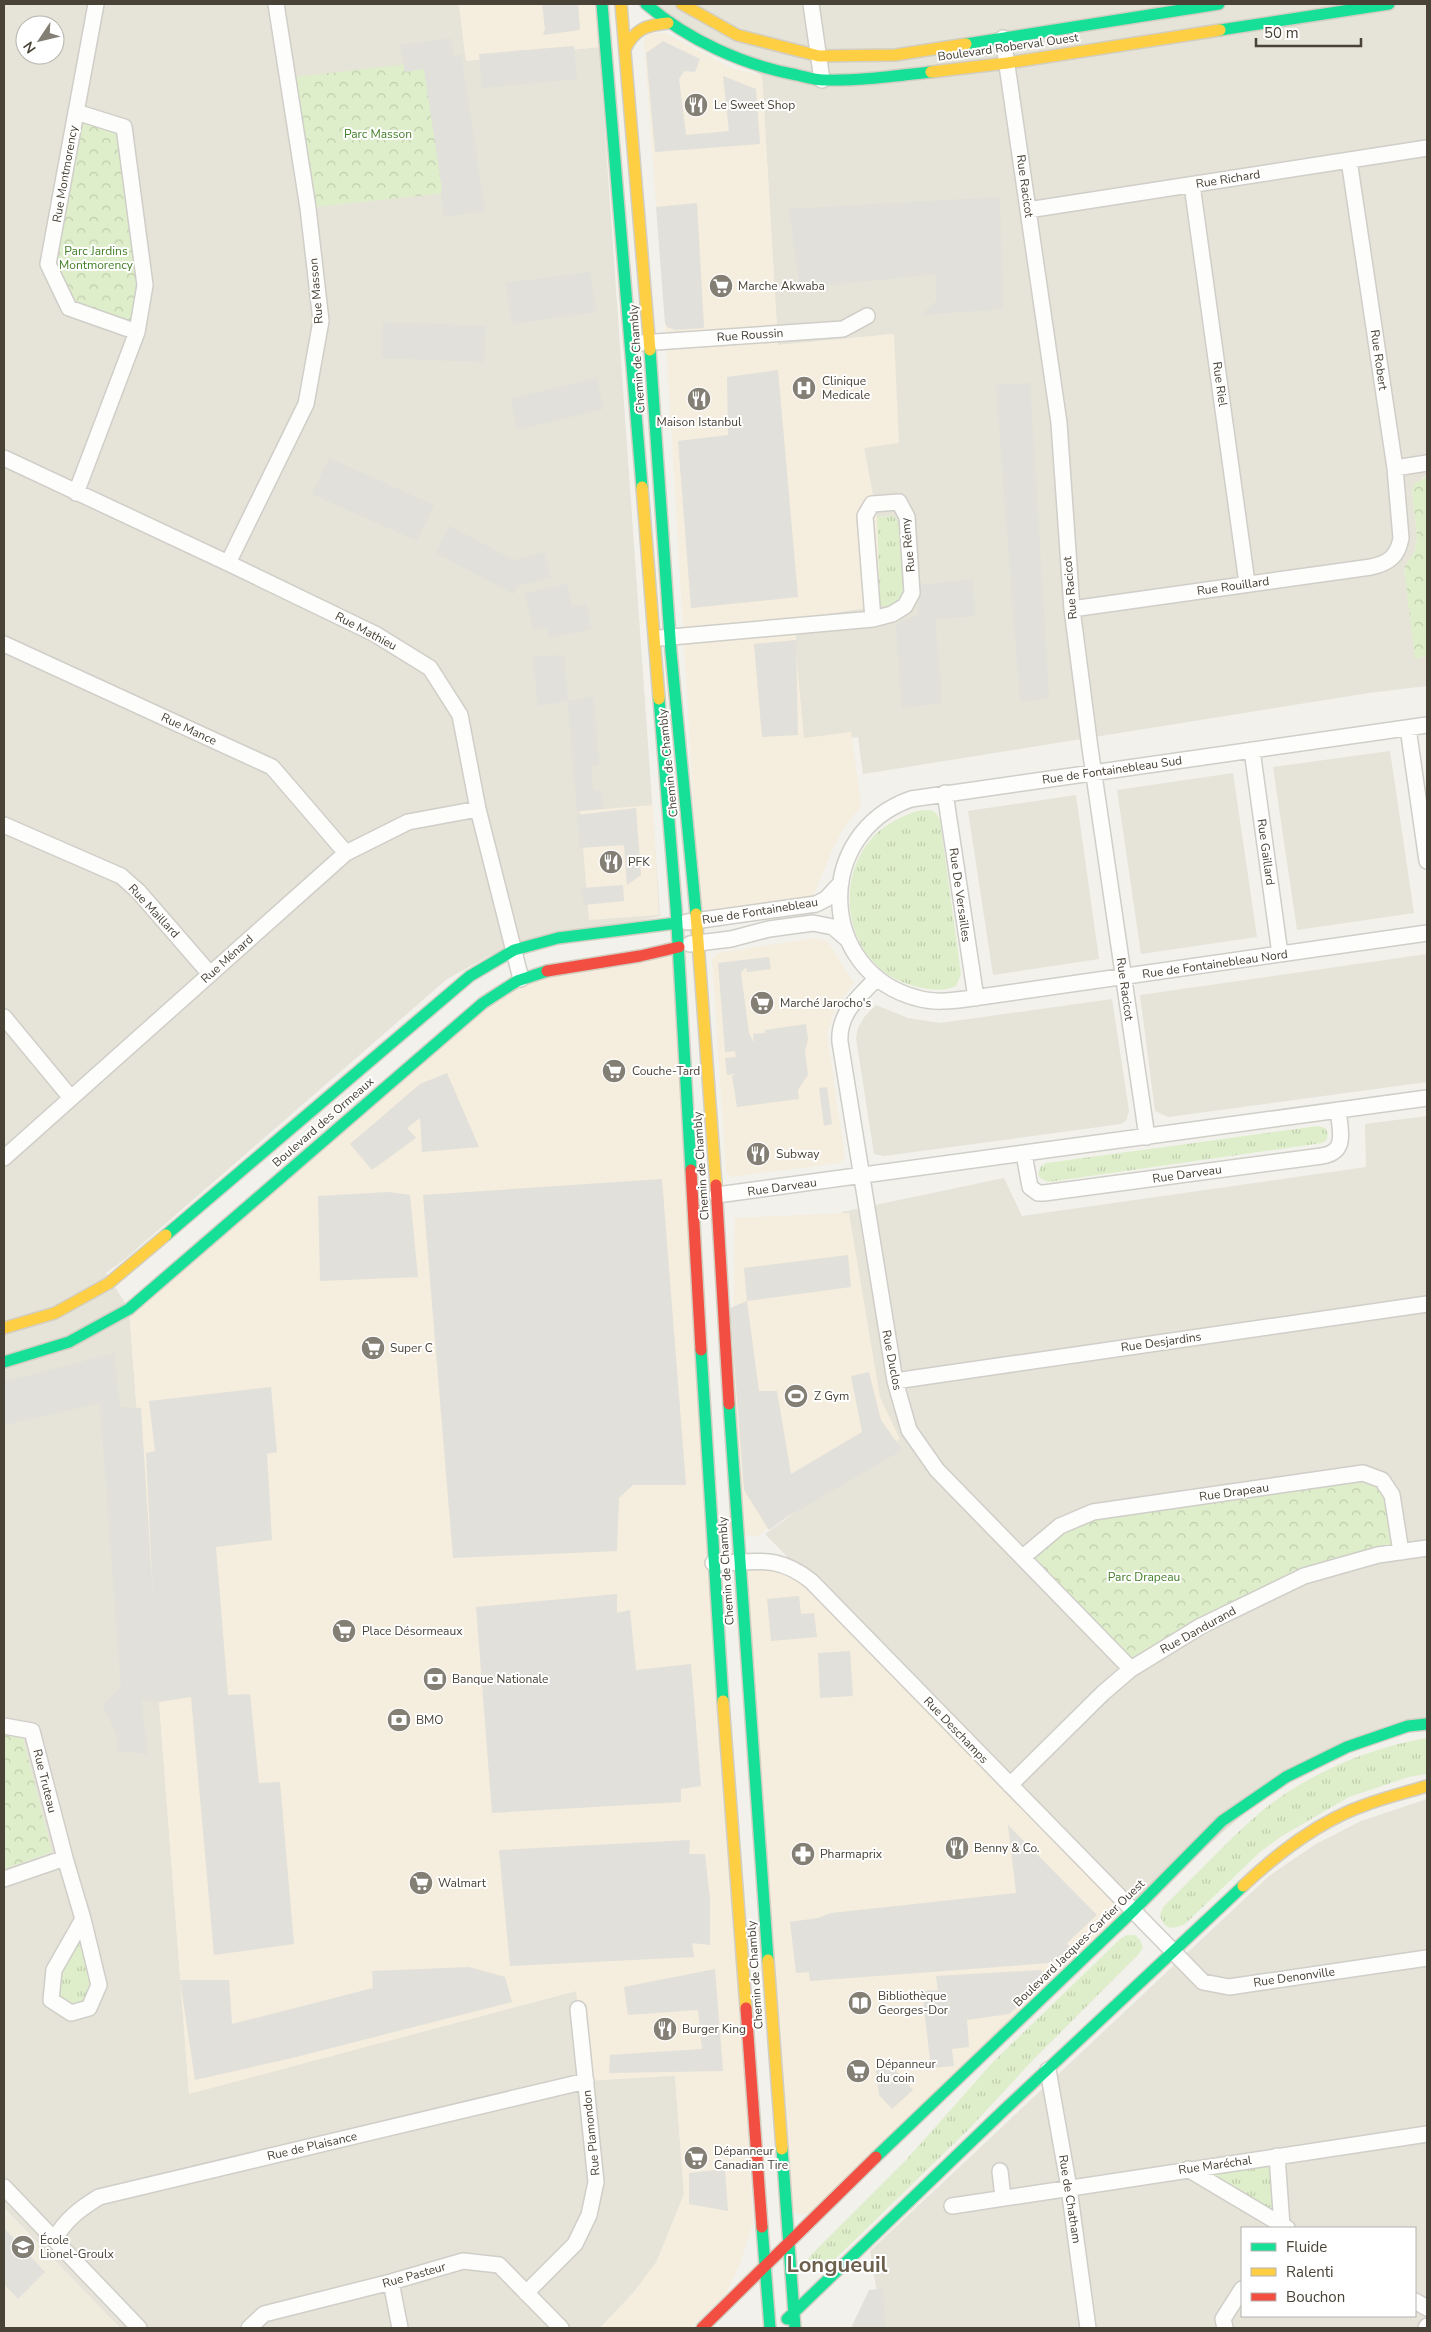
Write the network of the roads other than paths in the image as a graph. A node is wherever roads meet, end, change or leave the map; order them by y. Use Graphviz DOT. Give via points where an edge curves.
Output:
graph roads {
  1 [pos="96,4"];
  2 [pos="276,4"];
  3 [pos="602,4"];
  4 [pos="621,4"];
  5 [pos="646,4"];
  6 [pos="682,4"];
  7 [pos="811,4"];
  8 [pos="1219,4"];
  9 [pos="1390,4"];
  10 [pos="668,23"];
  11 [pos="1003,38"];
  12 [pos="625,49"];
  13 [pos="819,56"];
  14 [pos="1007,63"];
  15 [pos="822,80"];
  16 [pos="76,112"];
  17 [pos="1427,148"];
  18 [pos="1349,160"];
  19 [pos="1192,185"];
  20 [pos="1028,210"];
  21 [pos="867,316"];
  22 [pos="137,332"];
  23 [pos="650,342"];
  24 [pos="630,345"];
  25 [pos="4,458"];
  26 [pos="1427,463"];
  27 [pos="1394,468"];
  28 [pos="76,493"];
  29 [pos="1393,558"];
  30 [pos="228,562"];
  31 [pos="1247,583"];
  32 [pos="1072,609"];
  33 [pos="874,619"];
  34 [pos="670,637"];
  35 [pos="654,639"];
  36 [pos="4,644"];
  37 [pos="1427,725"];
  38 [pos="1408,728"];
  39 [pos="1252,750"];
  40 [pos="1093,772"];
  41 [pos="945,793"];
  42 [pos="478,809"];
  43 [pos="4,825"];
  44 [pos="346,853"];
  45 [pos="1427,861"];
  46 [pos="841,882"];
  47 [pos="698,921"];
  48 [pos="677,923"];
  49 [pos="1427,933"];
  50 [pos="848,939"];
  51 [pos="698,943"];
  52 [pos="679,947"];
  53 [pos="514,950"];
  54 [pos="1280,954"];
  55 [pos="210,974"];
  56 [pos="1123,977"];
  57 [pos="877,978"];
  58 [pos="521,979"];
  59 [pos="976,998"];
  60 [pos="4,1017"];
  61 [pos="71,1098"];
  62 [pos="1427,1098"];
  63 [pos="1338,1110"];
  64 [pos="1147,1137"];
  65 [pos="1024,1154"];
  66 [pos="4,1158"];
  67 [pos="861,1176"];
  68 [pos="717,1196"];
  69 [pos="1427,1304"];
  70 [pos="4,1328"];
  71 [pos="4,1362"];
  72 [pos="895,1381"];
  73 [pos="1427,1548"];
  74 [pos="1401,1552"];
  75 [pos="1023,1557"];
  76 [pos="713,1563"];
  77 [pos="739,1563"];
  78 [pos="1132,1668"];
  79 [pos="1427,1724"];
  80 [pos="4,1726"];
  81 [pos="1010,1785"];
  82 [pos="1427,1786"];
  83 [pos="64,1858"];
  84 [pos="4,1879"];
  85 [pos="1134,1910"];
  86 [pos="83,1919"];
  87 [pos="1175,1951"];
  88 [pos="1427,1958"];
  89 [pos="578,2009"];
  90 [pos="1048,2070"];
  91 [pos="586,2081"];
  92 [pos="1427,2134"];
  93 [pos="1278,2156"];
  94 [pos="1188,2169"];
  95 [pos="1000,2171"];
  96 [pos="4,2187"];
  97 [pos="1070,2188"];
  98 [pos="1003,2198"];
  99 [pos="786,2205"];
  100 [pos="952,2206"];
  101 [pos="819,2212"];
  102 [pos="1283,2227"];
  103 [pos="54,2239"];
  104 [pos="788,2242"];
  105 [pos="765,2265"];
  106 [pos="391,2282"];
  107 [pos="1241,2291"];
  108 [pos="526,2293"];
  109 [pos="1416,2302"];
  110 [pos="1427,2308"];
  111 [pos="794,2313"];
  112 [pos="140,2328"];
  113 [pos="249,2328"];
  114 [pos="400,2328"];
  115 [pos="561,2328"];
  116 [pos="702,2328"];
  117 [pos="770,2328"];
  118 [pos="779,2328"];
  119 [pos="795,2328"];
  120 [pos="1088,2328"];
  121 [pos="1225,2328"];
  1 -- 16 [label="street, Rue Montmorency"];
  2 -- 30 [label="street, Rue Masson" via="308,208 321,321 306,404"];
  3 -- 24 [label="main road, Chemin de Chambly"];
  4 -- 12 [label="main road, Chemin de Chambly"];
  5 -- 10 [label="main road, Boulevard Roberval Ouest"];
  6 -- 13 [label="main road, Boulevard Roberval Ouest" via="737,35"];
  7 -- 13 [label="street"];
  8 -- 11 [label="main road, Boulevard Roberval Ouest"];
  9 -- 14 [label="main road, Boulevard Roberval Ouest"];
  10 -- 12 [label="main road" via="642,27 631,35"];
  10 -- 15 [label="main road, Boulevard Roberval Ouest" via="765,68"];
  11 -- 13 [label="main road, Boulevard Roberval Ouest" via="895,55"];
  11 -- 14 [label="street, Rue Racicot"];
  12 -- 23 [label="main road, Chemin de Chambly"];
  13 -- 15 [label="street"];
  14 -- 15 [label="main road, Boulevard Roberval Ouest" via="884,77"];
  14 -- 20 [label="street, Rue Racicot"];
  16 -- 22 [label="street, Rue Montmorency" via="124,127 145,285"];
  16 -- 22 [label="street, Rue Montmorency" via="48,264 69,308"];
  17 -- 18 [label="street, Rue Richard"];
  18 -- 19 [label="street, Rue Richard"];
  18 -- 27 [label="street, Rue Robert"];
  19 -- 20 [label="street, Rue Richard"];
  19 -- 31 [label="street, Rue Riel"];
  20 -- 32 [label="street, Rue Racicot" via="1059,423"];
  21 -- 23 [label="street, Rue Roussin" via="843,329"];
  22 -- 28 [label="street, Rue Montmorency"];
  23 -- 24 [label="street, Rue Roussin"];
  23 -- 34 [label="main road, Chemin de Chambly"];
  24 -- 35 [label="main road, Chemin de Chambly"];
  25 -- 28 [label="street, Rue Mathieu"];
  26 -- 27 [label="street"];
  27 -- 29 [label="street, Rue Robert" via="1401,538"];
  28 -- 30 [label="street, Rue Mathieu"];
  29 -- 31 [label="street, Rue Rouillard" via="1371,567"];
  30 -- 42 [label="street, Rue Mathieu" via="375,634 430,668 460,715"];
  31 -- 32 [label="street, Rue Rouillard"];
  32 -- 40 [label="street, Rue Racicot"];
  33 -- 33 [label="street, Rue Rémy" via="892,614 904,606 912,593 907,517 899,502 872,504 866,516"];
  33 -- 34 [label="street, Rue Rémy"];
  34 -- 35 [label="street, Rue Rémy"];
  34 -- 47 [label="main road, Chemin de Chambly"];
  35 -- 48 [label="main road, Chemin de Chambly"];
  36 -- 44 [label="street, Rue Mance" via="272,767"];
  37 -- 38 [label="street, Rue de Fontainebleau Sud"];
  38 -- 39 [label="street, Rue de Fontainebleau Sud"];
  38 -- 45 [label="street"];
  39 -- 40 [label="street, Rue de Fontainebleau Sud"];
  39 -- 54 [label="street, Rue Gaillard"];
  40 -- 41 [label="street, Rue de Fontainebleau Sud"];
  40 -- 56 [label="street, Rue Racicot"];
  41 -- 46 [label="street, Rue de Fontainebleau Sud" via="901,803 875,819 853,844"];
  41 -- 59 [label="street, Rue De Versailles"];
  42 -- 44 [label="street, Rue Ménard" via="408,822"];
  42 -- 53 [label="street, Rue Mathieu"];
  43 -- 55 [label="street, Rue Maillard" via="120,876 138,891"];
  44 -- 55 [label="street, Rue Ménard"];
  46 -- 47 [label="street, Rue de Fontainebleau" via="826,899 816,904"];
  46 -- 50 [label="street" via="840,904"];
  47 -- 48 [label="street, Rue de Fontainebleau"];
  47 -- 51 [label="main road, Chemin de Chambly"];
  48 -- 52 [label="main road, Chemin de Chambly"];
  48 -- 53 [label="main road, Boulevard des Ormeaux" via="558,938"];
  49 -- 54 [label="street, Rue de Fontainebleau Nord"];
  50 -- 51 [label="street, Rue de Fontainebleau" via="833,927 813,923"];
  50 -- 57 [label="street, Rue de Fontainebleau Nord"];
  51 -- 52 [label="street, Rue de Fontainebleau"];
  51 -- 68 [label="main road, Chemin de Chambly"];
  52 -- 58 [label="main road, Boulevard des Ormeaux" via="652,955 567,966"];
  52 -- 76 [label="main road, Chemin de Chambly"];
  53 -- 58 [label="street, Rue Mathieu"];
  53 -- 70 [label="main road, Boulevard des Ormeaux" via="470,976 109,1284 55,1313"];
  54 -- 56 [label="street, Rue de Fontainebleau Nord"];
  55 -- 61 [label="street, Rue Ménard"];
  56 -- 59 [label="street, Rue de Fontainebleau Nord"];
  56 -- 64 [label="street, Rue Racicot"];
  57 -- 59 [label="street, Rue de Fontainebleau Nord" via="899,992 919,999 944,1002"];
  57 -- 67 [label="street, Rue Duclos" via="846,1011 839,1035"];
  58 -- 71 [label="main road, Boulevard des Ormeaux" via="483,1003 129,1309 69,1342"];
  60 -- 61 [label="street"];
  61 -- 66 [label="street, Rue Ménard"];
  62 -- 63 [label="street, Rue Darveau"];
  63 -- 64 [label="street, Rue Darveau"];
  63 -- 65 [label="street, Rue Darveau" via="1339,1149 1322,1156 1038,1193 1030,1187"];
  64 -- 65 [label="street, Rue Darveau"];
  65 -- 67 [label="street, Rue Darveau"];
  67 -- 68 [label="street, Rue Darveau"];
  67 -- 72 [label="street, Rue Duclos"];
  68 -- 77 [label="main road, Chemin de Chambly"];
  69 -- 72 [label="street, Rue Desjardins"];
  72 -- 75 [label="street, Rue Duclos" via="909,1430 937,1470"];
  73 -- 74 [label="street, Rue Dandurand"];
  74 -- 75 [label="street, Rue Drapeau" via="1392,1495 1382,1480 1362,1473 1093,1512 1060,1526"];
  74 -- 78 [label="street, Rue Dandurand" via="1378,1555 1304,1576 1201,1626"];
  75 -- 78 [label="street, Rue Duclos"];
  76 -- 77 [label="street, Rue Deschamps"];
  76 -- 105 [label="main road, Chemin de Chambly"];
  77 -- 81 [label="street, Rue Deschamps" via="768,1561 798,1570"];
  77 -- 99 [label="main road, Chemin de Chambly"];
  78 -- 81 [label="street, Rue Dandurand"];
  79 -- 85 [label="main road, Boulevard Jacques-Cartier Ouest" via="1408,1726 1347,1747 1286,1777 1222,1821"];
  80 -- 83 [label="street, Rue Truteau" via="32,1731"];
  81 -- 85 [label="street, Rue Deschamps"];
  82 -- 87 [label="main road" via="1366,1804 1313,1830 1268,1862"];
  83 -- 84 [label="street"];
  83 -- 86 [label="street, Rue Truteau"];
  85 -- 87 [label="street, Rue Deschamps"];
  85 -- 101 [label="main road, Boulevard Jacques-Cartier Ouest"];
  86 -- 86 [label="street, Rue Truteau" via="98,1985 89,2008 71,2013 51,2000 54,1970"];
  87 -- 88 [label="street, Rue Denonville" via="1203,1982 1229,1987"];
  87 -- 90 [label="main road"];
  89 -- 91 [label="street, Rue Plamondon"];
  90 -- 97 [label="street, Rue de Chatham"];
  90 -- 111 [label="main road"];
  91 -- 103 [label="street, Rue de Plaisance" via="99,2197 65,2222"];
  91 -- 108 [label="street, Rue Plamondon" via="596,2182 589,2215 575,2244"];
  92 -- 93 [label="street, Rue Maréchal"];
  93 -- 94 [label="street, Rue Maréchal"];
  93 -- 102 [label="street"];
  94 -- 97 [label="street, Rue Maréchal"];
  94 -- 102 [label="street"];
  95 -- 98 [label="street"];
  96 -- 103 [label="street"];
  97 -- 98 [label="street, Rue Maréchal"];
  97 -- 120 [label="street, Rue de Chatham"];
  98 -- 100 [label="street, Rue Maréchal"];
  99 -- 101 [label="main road" via="799,2214"];
  99 -- 104 [label="main road, Chemin de Chambly"];
  101 -- 104 [label="main road, Boulevard Jacques-Cartier Ouest"];
  103 -- 112 [label="street"];
  104 -- 105 [label="main road, Boulevard Jacques-Cartier Ouest"];
  104 -- 111 [label="main road, Chemin de Chambly"];
  105 -- 116 [label="main road, Boulevard Jacques-Cartier Ouest"];
  105 -- 117 [label="main road, Chemin de Chambly"];
  106 -- 108 [label="street, Rue Pasteur" via="463,2261 499,2265"];
  106 -- 113 [label="street, Rue Pasteur" via="264,2314"];
  106 -- 114 [label="street"];
  107 -- 121 [label="street" via="1224,2319"];
  108 -- 115 [label="street, Rue Pasteur"];
  109 -- 110 [label="street"];
  111 -- 118 [label="main road"];
  111 -- 119 [label="main road, Chemin de Chambly"];
}
